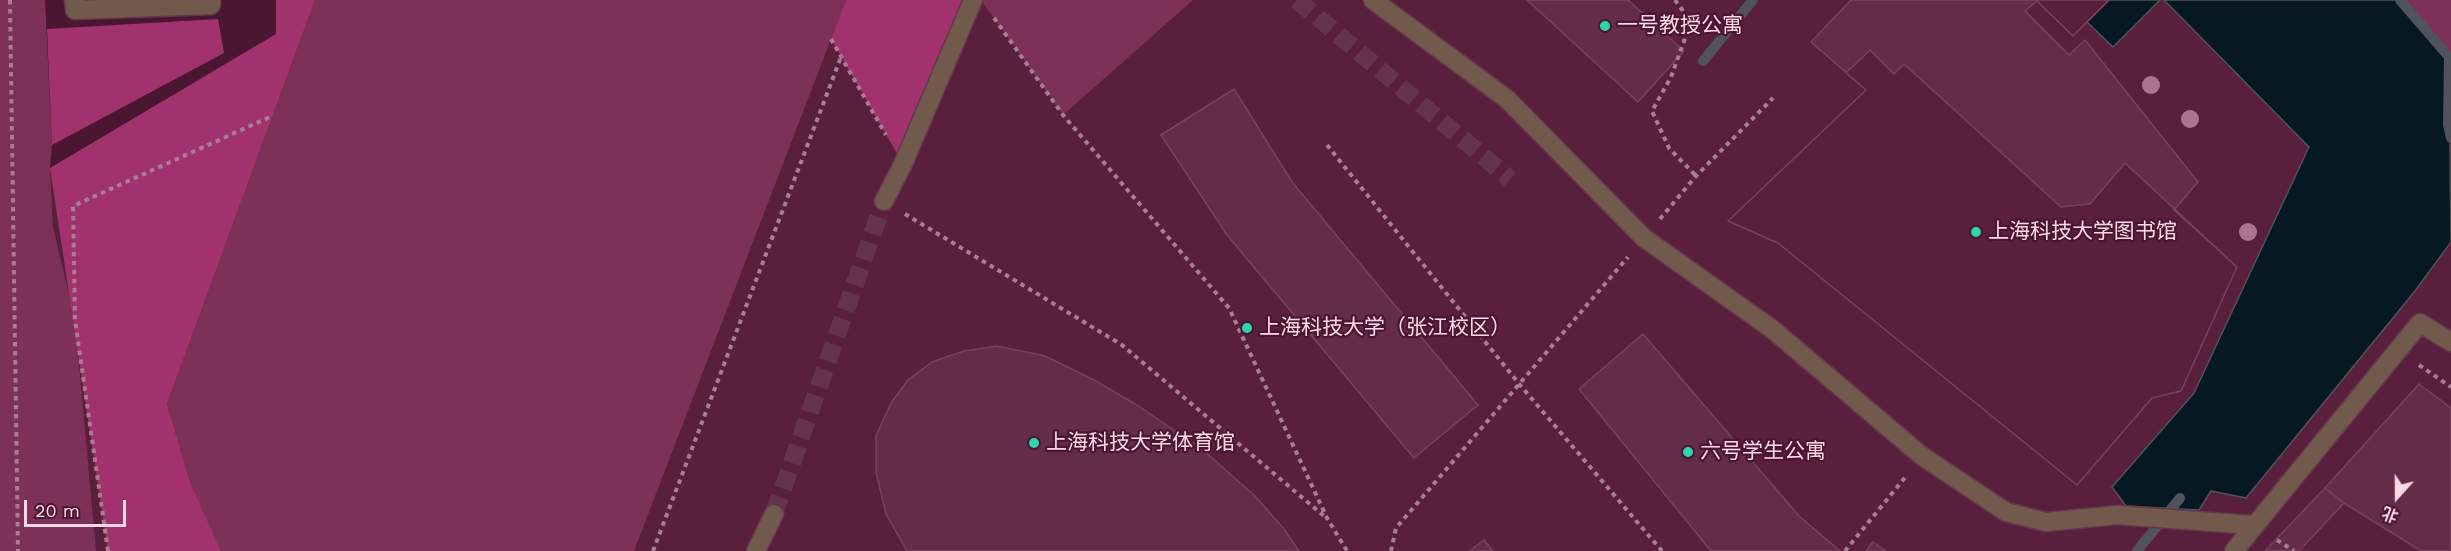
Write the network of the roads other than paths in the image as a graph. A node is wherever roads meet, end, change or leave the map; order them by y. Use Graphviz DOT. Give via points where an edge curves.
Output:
graph roads {
  1 [pos="74,0"];
  2 [pos="211,0"];
  3 [pos="1373,0"];
  4 [pos="980,5"];
  5 [pos="884,201"];
  6 [pos="2451,342"];
  7 [pos="774,514"];
  8 [pos="2253,525"];
  9 [pos="756,551"];
  10 [pos="2234,551"];
  1 -- 2 [label="street" via="75,10 211,5"];
  3 -- 8 [label="street" via="1507,99 1644,238 1772,329 1922,456 2006,512 2046,522 2117,515"];
  4 -- 5 [label="street"];
  6 -- 8 [label="street" via="2420,323"];
  7 -- 9 [label="street"];
  8 -- 10 [label="street"];
}
